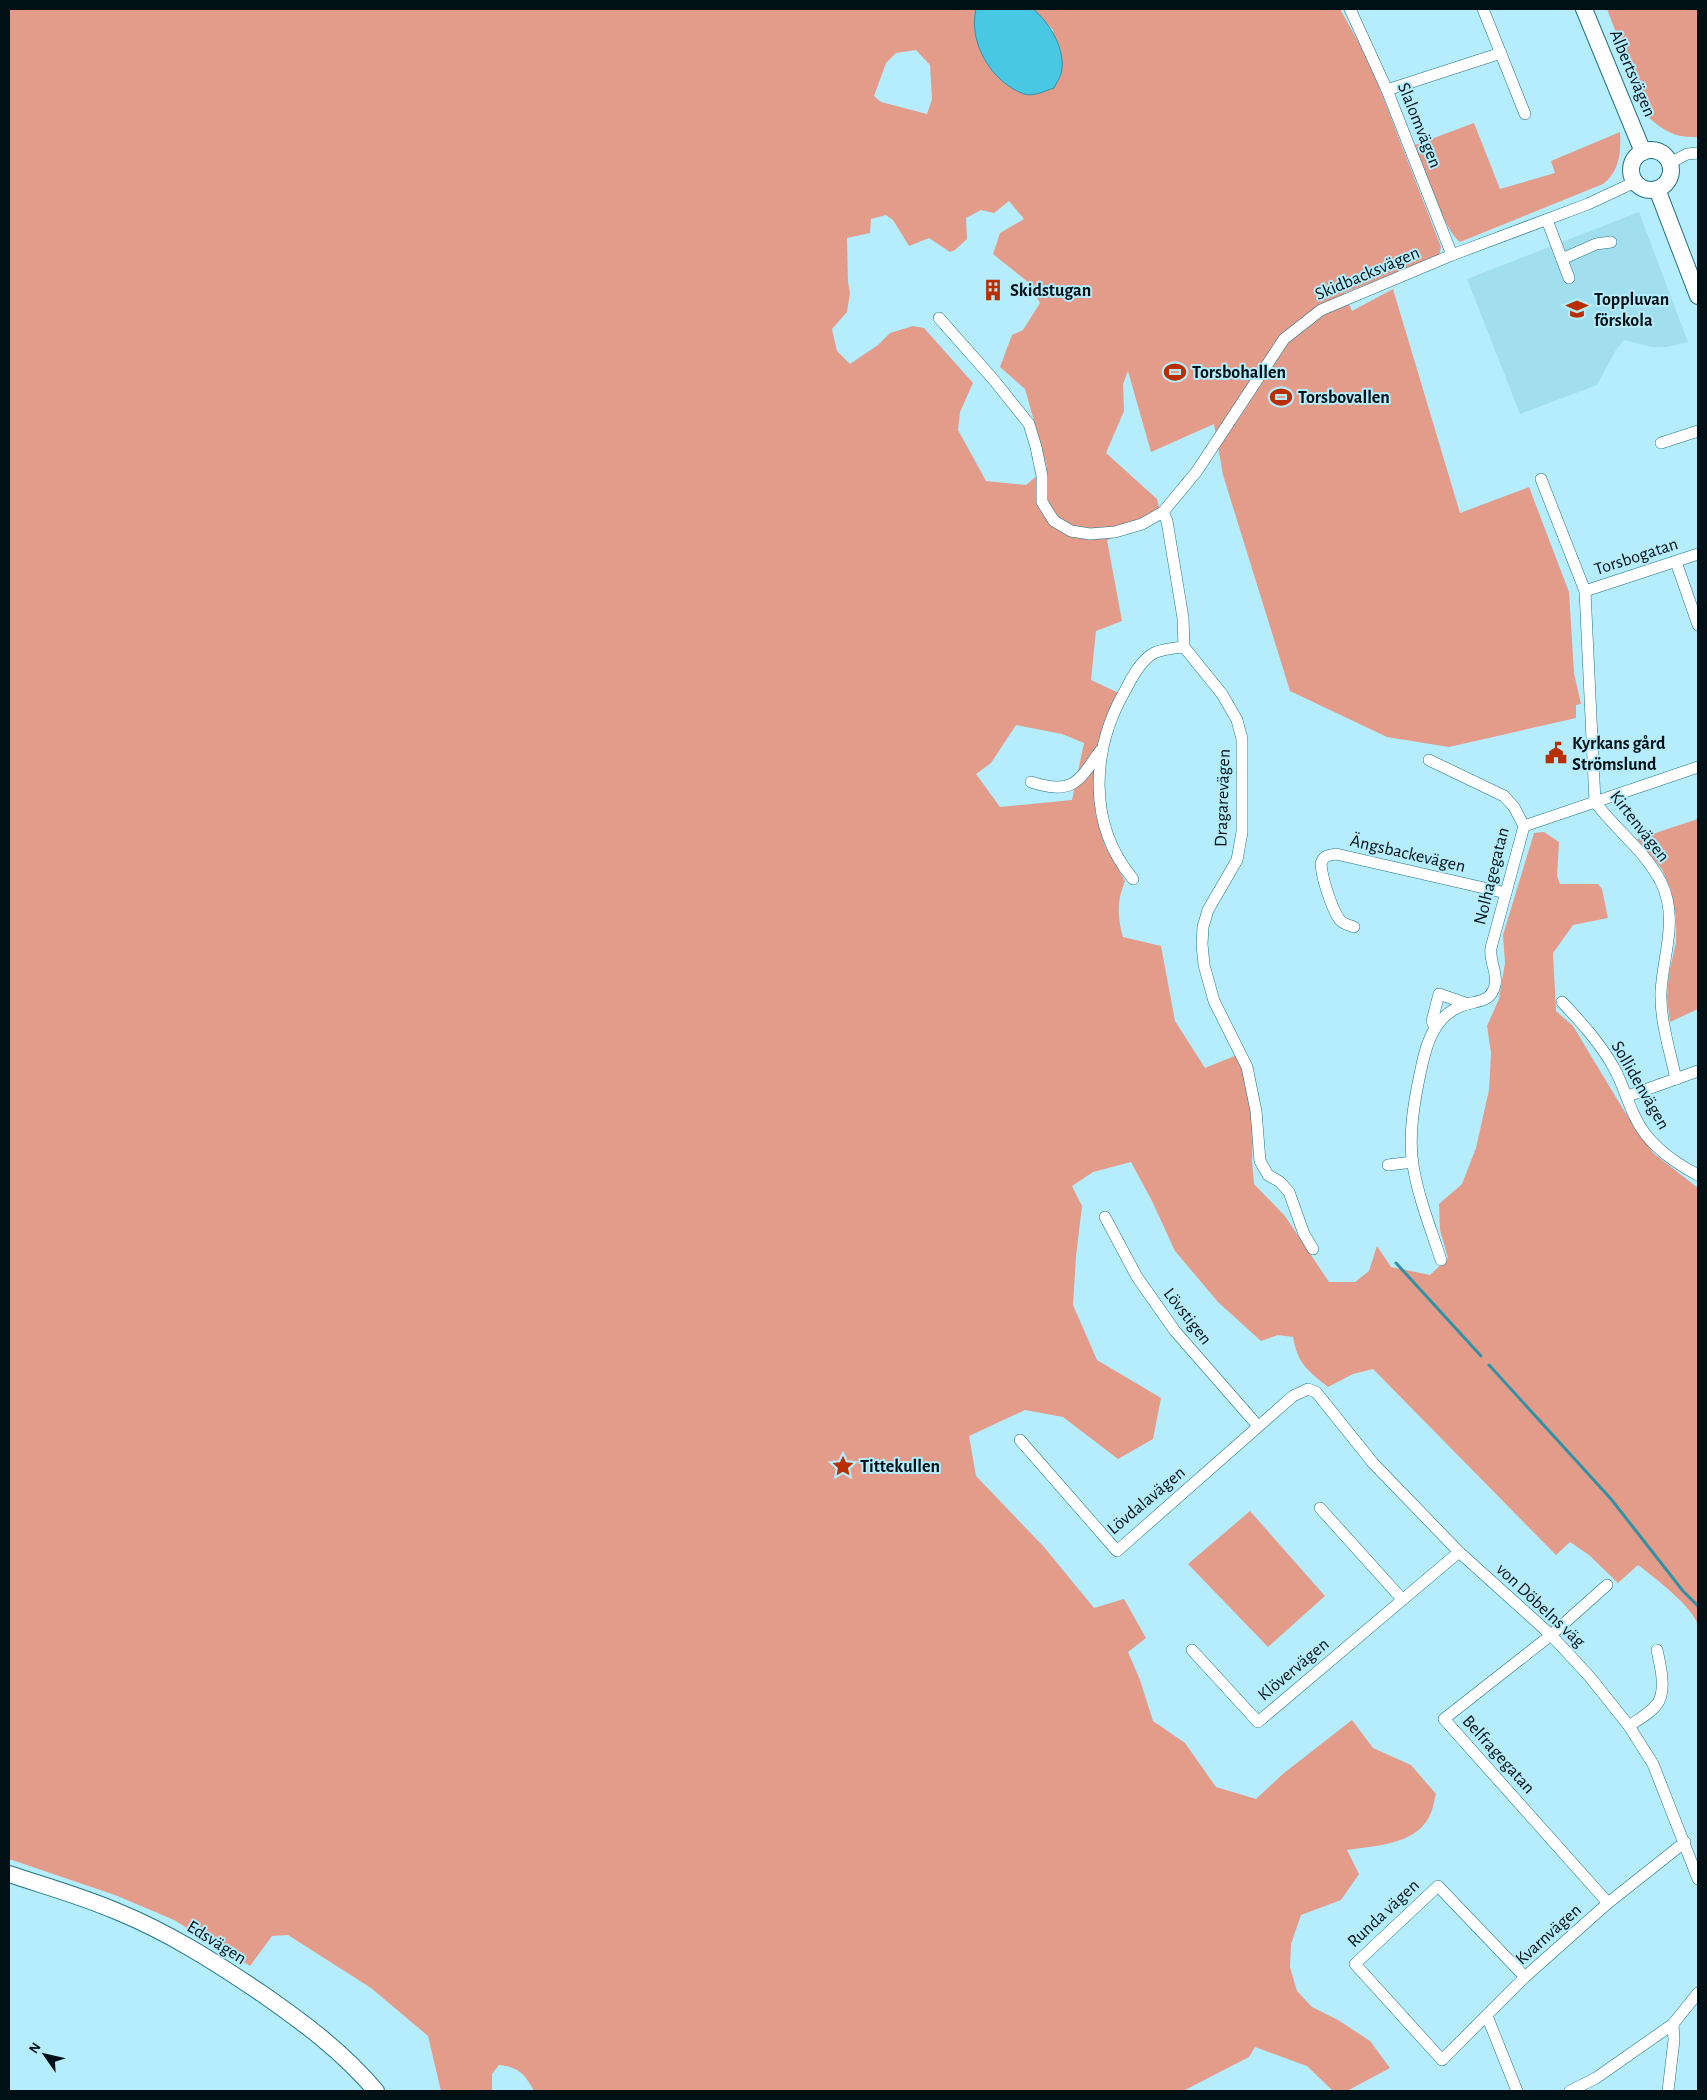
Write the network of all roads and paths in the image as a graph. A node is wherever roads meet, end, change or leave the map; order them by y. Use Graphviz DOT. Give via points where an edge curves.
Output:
graph roads {
  1 [pos="1350,9"];
  2 [pos="1483,9"];
  3 [pos="1584,9"];
  4 [pos="1501,53"];
  5 [pos="1388,90"];
  6 [pos="1524,114"];
  7 [pos="1643,152"];
  8 [pos="1698,153"];
  9 [pos="1670,162"];
  10 [pos="1635,182"];
  11 [pos="1657,190"];
  12 [pos="1546,220"];
  13 [pos="1611,242"];
  14 [pos="1452,255"];
  15 [pos="1562,259"];
  16 [pos="1569,278"];
  17 [pos="1698,296"];
  18 [pos="939,318"];
  19 [pos="1698,431"];
  20 [pos="1662,444"];
  21 [pos="1541,479"];
  22 [pos="1163,512"];
  23 [pos="1698,554"];
  24 [pos="1676,562"];
  25 [pos="1586,592"];
  26 [pos="1698,626"];
  27 [pos="1184,647"];
  28 [pos="1102,748"];
  29 [pos="1429,760"];
  30 [pos="1698,768"];
  31 [pos="1031,782"];
  32 [pos="1595,802"];
  33 [pos="1524,826"];
  34 [pos="1133,879"];
  35 [pos="1506,893"];
  36 [pos="1354,927"];
  37 [pos="1562,1002"];
  38 [pos="1468,1004"];
  39 [pos="1435,1028"];
  40 [pos="1698,1071"];
  41 [pos="1676,1078"];
  42 [pos="1628,1096"];
  43 [pos="1413,1162"];
  44 [pos="1388,1165"];
  45 [pos="1698,1175"];
  46 [pos="1105,1217"];
  47 [pos="1314,1248"];
  48 [pos="1440,1260"];
  49 [pos="1312,1389"];
  50 [pos="1258,1426"];
  51 [pos="1020,1440"];
  52 [pos="1320,1508"];
  53 [pos="1459,1552"];
  54 [pos="1608,1585"];
  55 [pos="1402,1599"];
  56 [pos="1551,1635"];
  57 [pos="1192,1650"];
  58 [pos="1658,1650"];
  59 [pos="1630,1726"];
  60 [pos="1685,1842"];
  61 [pos="9,1874"];
  62 [pos="1698,1879"];
  63 [pos="1608,1903"];
  64 [pos="1525,1978"];
  65 [pos="1698,1993"];
  66 [pos="1487,2016"];
  67 [pos="1673,2024"];
  68 [pos="1442,2060"];
  69 [pos="376,2091"];
  70 [pos="1517,2091"];
  71 [pos="1570,2091"];
  72 [pos="1668,2091"];
  1 -- 5 [label="street, Slalomvägen"];
  2 -- 4 [label="street"];
  3 -- 7 [label="street, Albertsvägen"];
  4 -- 5 [label="street"];
  4 -- 6 [label="street"];
  5 -- 14 [label="street, Slalomvägen"];
  7 -- 9 [label="street" via="1660,152"];
  7 -- 10 [label="street" via="1634,160 1632,167"];
  8 -- 9 [label="street"];
  9 -- 11 [label="street" via="1669,179"];
  10 -- 11 [label="street" via="1645,189"];
  10 -- 12 [label="street, Skidbacksvägen"];
  11 -- 17 [label="street"];
  12 -- 14 [label="street, Skidbacksvägen"];
  12 -- 15 [label="street"];
  13 -- 15 [label="street" via="1596,244"];
  14 -- 22 [label="street, Skidbacksvägen" via="1321,310 1284,339 1196,471"];
  15 -- 16 [label="street"];
  18 -- 22 [label="street, Skidbacksvägen" via="1029,424 1042,476 1042,502 1054,521 1071,531 1090,534 1115,532 1142,524"];
  19 -- 20 [label="street"];
  21 -- 25 [label="street, Kirtenvägen"];
  22 -- 27 [label="street" via="1183,618"];
  23 -- 24 [label="street, Torsbogatan"];
  24 -- 25 [label="street, Torsbogatan"];
  24 -- 26 [label="street"];
  25 -- 32 [label="street, Kirtenvägen"];
  27 -- 28 [label="street" via="1153,654 1144,662 1114,709"];
  27 -- 47 [label="street, Dragarevägen" via="1222,694 1237,720 1242,739 1242,832 1237,860 1208,910 1203,927 1204,965 1214,1001 1247,1067 1256,1112 1260,1161 1268,1175 1289,1192 1304,1234"];
  28 -- 31 [label="street" via="1080,778 1068,786 1057,788"];
  28 -- 34 [label="street" via="1100,808 1107,836 1119,863"];
  29 -- 33 [label="street, Nolhagegatan" via="1504,796"];
  30 -- 32 [label="street"];
  32 -- 33 [label="street"];
  32 -- 41 [label="street, Kirtenvägen" via="1653,868 1666,894 1670,929 1662,1004"];
  33 -- 35 [label="street, Nolhagegatan"];
  35 -- 36 [label="street, Ängsbackevägen" via="1336,854 1328,855 1321,867 1334,910 1342,922"];
  35 -- 38 [label="street, Nolhagegatan" via="1490,955 1495,987 1486,1000"];
  37 -- 42 [label="street, Sollidenvägen" via="1586,1028 1613,1066"];
  38 -- 39 [label="street, Nolhagegatan" via="1452,1011"];
  38 -- 39 [label="street, Nolhagegatan" via="1439,994 1432,1021"];
  39 -- 43 [label="street, Nolhagegatan" via="1418,1082 1413,1120"];
  40 -- 41 [label="street"];
  41 -- 42 [label="street"];
  42 -- 45 [label="street, Sollidenvägen" via="1645,1135 1680,1165"];
  43 -- 44 [label="street"];
  43 -- 48 [label="street, Nolhagegatan"];
  46 -- 50 [label="street, Lövstigen" via="1137,1277 1175,1331"];
  49 -- 50 [label="street, Lövdalavägen" via="1293,1396"];
  49 -- 53 [label="street, von Döbelns väg" via="1373,1463"];
  50 -- 51 [label="street, Lövdalavägen" via="1116,1551"];
  52 -- 55 [label="street"];
  53 -- 55 [label="street, Klövervägen"];
  53 -- 56 [label="street, von Döbelns väg"];
  54 -- 56 [label="street, Belfragegatan"];
  55 -- 57 [label="street, Klövervägen" via="1258,1722"];
  56 -- 59 [label="street, von Döbelns väg"];
  56 -- 63 [label="street, Belfragegatan" via="1444,1719"];
  58 -- 59 [label="street" via="1662,1689 1659,1701"];
  59 -- 60 [label="street, von Döbelns väg" via="1653,1764"];
  60 -- 62 [label="street, von Döbelns väg"];
  60 -- 63 [label="street, Kvarnvägen"];
  61 -- 69 [label="street, Edsvägen" via="117,1911 176,1939 223,1967 324,2040 355,2066"];
  63 -- 64 [label="street, Kvarnvägen"];
  64 -- 66 [label="street, Kvarnvägen"];
  64 -- 68 [label="street, Runda vägen" via="1438,1886 1355,1964"];
  65 -- 67 [label="street"];
  66 -- 68 [label="street, Kvarnvägen"];
  66 -- 70 [label="street"];
  67 -- 71 [label="street" via="1596,2078"];
  67 -- 72 [label="street"];
}
